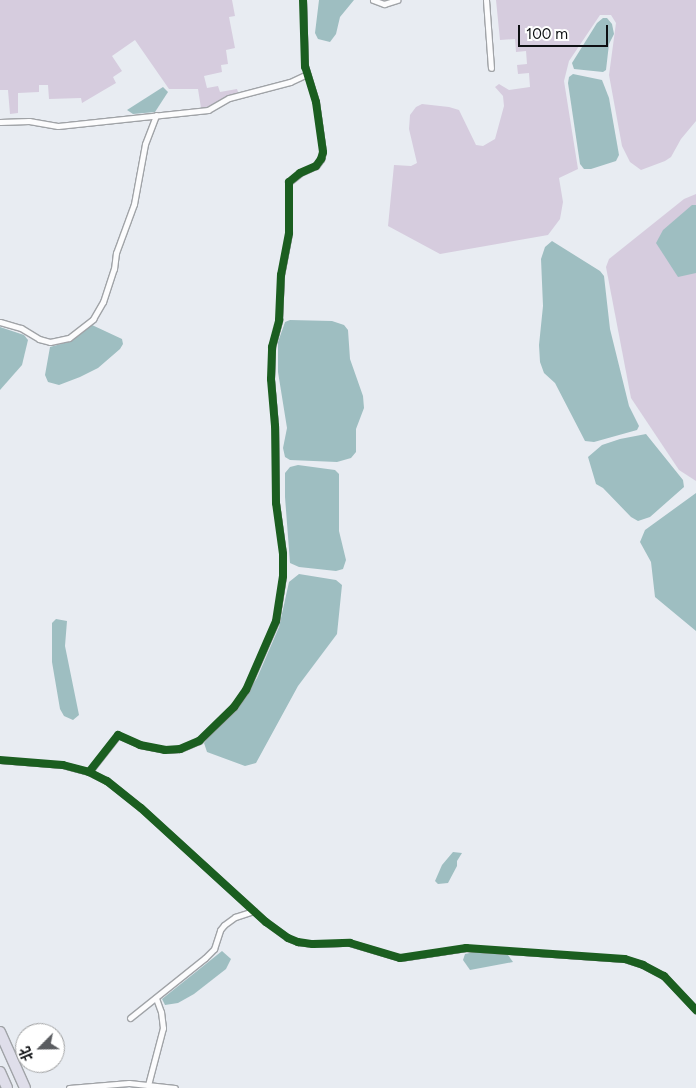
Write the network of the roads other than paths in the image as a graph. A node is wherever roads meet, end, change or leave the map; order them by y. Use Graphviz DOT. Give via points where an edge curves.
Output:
graph roads {
  1 [pos="303,0"];
  2 [pos="373,0"];
  3 [pos="397,0"];
  4 [pos="486,0"];
  5 [pos="491,68"];
  6 [pos="307,74"];
  7 [pos="156,115"];
  8 [pos="0,122"];
  9 [pos="0,322"];
  10 [pos="0,760"];
  11 [pos="89,772"];
  12 [pos="254,911"];
  13 [pos="156,998"];
  14 [pos="696,1010"];
  15 [pos="130,1018"];
  16 [pos="0,1032"];
  17 [pos="0,1072"];
  18 [pos="148,1085"];
  19 [pos="7,1088"];
  20 [pos="24,1088"];
  21 [pos="69,1088"];
  22 [pos="175,1088"];
  1 -- 6 [label="street"];
  2 -- 3 [label="street" via="384,4"];
  4 -- 5 [label="street"];
  6 -- 7 [label="street" via="290,82 229,98 208,110"];
  6 -- 11 [label="street" via="316,102 323,152 316,166 289,182 289,233 281,274 279,320 272,347 270,379 276,445 276,502 283,561 276,621 246,690 234,707 199,741 180,749 157,749 118,735"];
  7 -- 8 [label="street" via="58,126 29,121"];
  7 -- 9 [label="street" via="145,144 134,204 116,253 111,278 103,302 89,324 69,338 50,342"];
  10 -- 11 [label="street" via="56,764"];
  11 -- 12 [label="street" via="122,792"];
  12 -- 13 [label="street" via="235,917 224,925 214,949"];
  12 -- 14 [label="street" via="282,934 298,942 350,943 400,958 466,948 625,960 664,976"];
  13 -- 15 [label="street"];
  13 -- 18 [label="street" via="163,1028"];
  16 -- 20 [label="highway"];
  17 -- 19 [label="highway"];
  18 -- 21 [label="street"];
  18 -- 22 [label="street"];
}
